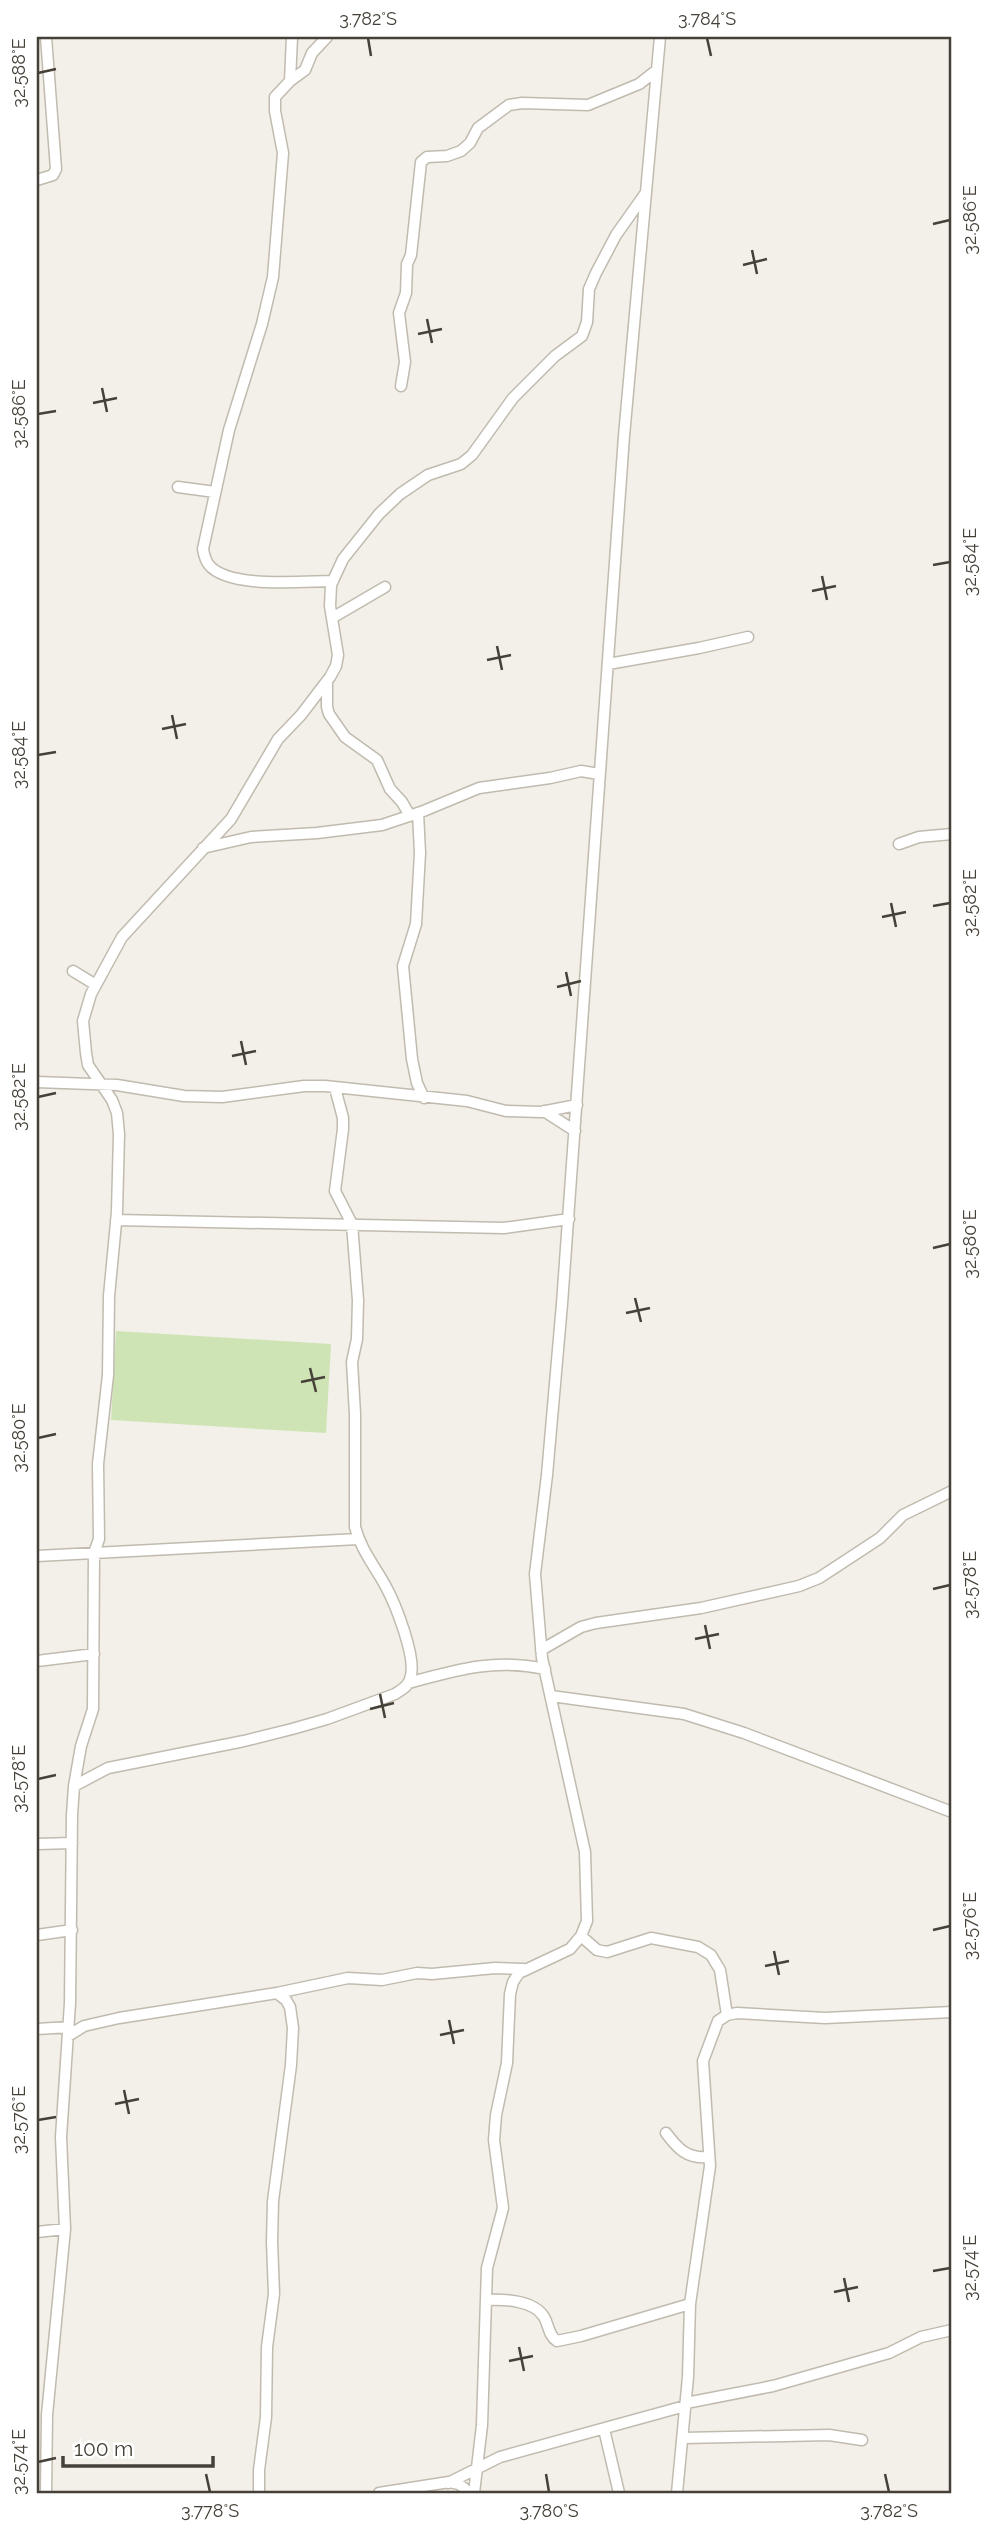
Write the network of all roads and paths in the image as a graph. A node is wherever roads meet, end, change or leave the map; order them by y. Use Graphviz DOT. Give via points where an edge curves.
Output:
graph roads {
  1 [pos="46,37"];
  2 [pos="292,37"];
  3 [pos="327,37"];
  4 [pos="660,37"];
  5 [pos="657,70"];
  6 [pos="290,81"];
  7 [pos="37,180"];
  8 [pos="645,194"];
  9 [pos="401,386"];
  10 [pos="178,487"];
  11 [pos="215,492"];
  12 [pos="332,580"];
  13 [pos="385,587"];
  14 [pos="332,618"];
  15 [pos="747,637"];
  16 [pos="608,664"];
  17 [pos="327,681"];
  18 [pos="598,774"];
  19 [pos="414,814"];
  20 [pos="952,834"];
  21 [pos="899,844"];
  22 [pos="202,848"];
  23 [pos="73,971"];
  24 [pos="96,985"];
  25 [pos="37,1082"];
  26 [pos="101,1086"];
  27 [pos="335,1088"];
  28 [pos="424,1098"];
  29 [pos="577,1105"];
  30 [pos="544,1111"];
  31 [pos="575,1131"];
  32 [pos="569,1219"];
  33 [pos="116,1220"];
  34 [pos="352,1224"];
  35 [pos="952,1491"];
  36 [pos="358,1539"];
  37 [pos="94,1553"];
  38 [pos="37,1556"];
  39 [pos="541,1650"];
  40 [pos="94,1654"];
  41 [pos="37,1661"];
  42 [pos="545,1669"];
  43 [pos="408,1683"];
  44 [pos="551,1696"];
  45 [pos="74,1786"];
  46 [pos="952,1812"];
  47 [pos="72,1843"];
  48 [pos="37,1844"];
  49 [pos="72,1930"];
  50 [pos="37,1935"];
  51 [pos="581,1936"];
  52 [pos="525,1969"];
  53 [pos="277,1993"];
  54 [pos="70,2012"];
  55 [pos="952,2012"];
  56 [pos="727,2015"];
  57 [pos="93,2024"];
  58 [pos="37,2029"];
  59 [pos="69,2032"];
  60 [pos="666,2133"];
  61 [pos="709,2157"];
  62 [pos="65,2229"];
  63 [pos="37,2232"];
  64 [pos="485,2300"];
  65 [pos="690,2304"];
  66 [pos="952,2330"];
  67 [pos="686,2405"];
  68 [pos="42,2417"];
  69 [pos="604,2429"];
  70 [pos="683,2438"];
  71 [pos="862,2440"];
  72 [pos="475,2470"];
  73 [pos="449,2483"];
  74 [pos="46,2493"];
  75 [pos="259,2493"];
  76 [pos="379,2493"];
  77 [pos="472,2493"];
  78 [pos="619,2493"];
  79 [pos="677,2493"];
  1 -- 7 [label="street" via="56,169 53,175"];
  2 -- 6 [label="street"];
  3 -- 6 [label="street" via="312,53 305,70"];
  4 -- 5 [label="street"];
  5 -- 8 [label="street"];
  5 -- 9 [label="street" via="639,84 588,105 509,105 478,128 461,151 421,162 406,293 399,313 405,362"];
  6 -- 11 [label="street" via="275,103 283,153 273,277"];
  8 -- 12 [label="street" via="596,273 582,336 513,398 472,456 428,475 379,514"];
  8 -- 16 [label="street"];
  10 -- 11 [label="street"];
  11 -- 12 [label="street" via="203,549 209,566 220,574 266,583"];
  12 -- 14 [label="street"];
  13 -- 14 [label="street"];
  14 -- 17 [label="street" via="338,655"];
  15 -- 16 [label="street"];
  16 -- 18 [label="street"];
  17 -- 19 [label="street" via="327,707 345,737 377,760 390,789"];
  17 -- 22 [label="street" via="278,739 231,819"];
  18 -- 19 [label="street" via="581,771 479,788"];
  18 -- 29 [label="street"];
  19 -- 22 [label="street" via="351,830 267,835"];
  19 -- 28 [label="street" via="420,853 416,925 403,966 414,1070"];
  20 -- 21 [label="street"];
  22 -- 24 [label="street" via="132,923"];
  23 -- 24 [label="street"];
  24 -- 26 [label="street" via="83,1021 83,1035 88,1065"];
  25 -- 26 [label="street"];
  26 -- 27 [label="street" via="222,1097 304,1086"];
  26 -- 33 [label="street" via="117,1113"];
  27 -- 28 [label="street"];
  27 -- 34 [label="street" via="343,1129 335,1191"];
  28 -- 30 [label="street" via="467,1101 506,1111"];
  29 -- 30 [label="street"];
  29 -- 31 [label="street"];
  30 -- 31 [label="street"];
  31 -- 32 [label="street"];
  32 -- 34 [label="street" via="504,1228"];
  32 -- 39 [label="street" via="535,1574"];
  33 -- 34 [label="street"];
  33 -- 37 [label="street" via="108,1375 97,1464 99,1539"];
  34 -- 36 [label="street" via="358,1300 352,1362"];
  35 -- 39 [label="street" via="903,1515 880,1538 809,1582 701,1608 596,1623"];
  36 -- 37 [label="street"];
  36 -- 43 [label="street" via="397,1614 412,1668"];
  37 -- 38 [label="street"];
  37 -- 40 [label="street"];
  39 -- 42 [label="street"];
  40 -- 41 [label="street"];
  40 -- 45 [label="street" via="93,1709"];
  42 -- 43 [label="street" via="491,1664"];
  42 -- 44 [label="street"];
  43 -- 45 [label="street" via="395,1694 327,1719 108,1768"];
  44 -- 46 [label="street" via="684,1714"];
  44 -- 51 [label="street" via="585,1852 588,1906"];
  45 -- 47 [label="street"];
  47 -- 48 [label="street"];
  47 -- 49 [label="street"];
  49 -- 50 [label="street"];
  49 -- 54 [label="street"];
  51 -- 52 [label="street" via="570,1949"];
  51 -- 56 [label="street" via="597,1950 607,1952 651,1938 698,1947 711,1955 720,1970"];
  52 -- 53 [label="street" via="348,1979"];
  52 -- 64 [label="street" via="515,1978 510,1994 508,2063 494,2140 503,2208 487,2268"];
  53 -- 57 [label="street"];
  53 -- 75 [label="street" via="290,2007 293,2039 273,2201 274,2294"];
  54 -- 57 [label="street"];
  54 -- 59 [label="street"];
  55 -- 56 [label="street" via="825,2018"];
  56 -- 61 [label="street" via="718,2021 703,2061"];
  57 -- 59 [label="street"];
  58 -- 59 [label="street"];
  59 -- 62 [label="street" via="61,2137"];
  60 -- 61 [label="street" via="684,2154"];
  61 -- 65 [label="street"];
  62 -- 63 [label="street"];
  62 -- 68 [label="street"];
  64 -- 65 [label="street" via="534,2307 557,2341"];
  64 -- 72 [label="street" via="482,2425"];
  65 -- 67 [label="street"];
  66 -- 67 [label="street" via="799,2379"];
  67 -- 69 [label="street"];
  67 -- 70 [label="street"];
  68 -- 74 [label="street"];
  69 -- 72 [label="street" via="500,2457"];
  69 -- 78 [label="street"];
  70 -- 71 [label="street" via="829,2435"];
  70 -- 79 [label="street"];
  72 -- 73 [label="street"];
  72 -- 77 [label="street"];
  73 -- 76 [label="street"];
  73 -- 77 [label="street"];
}
